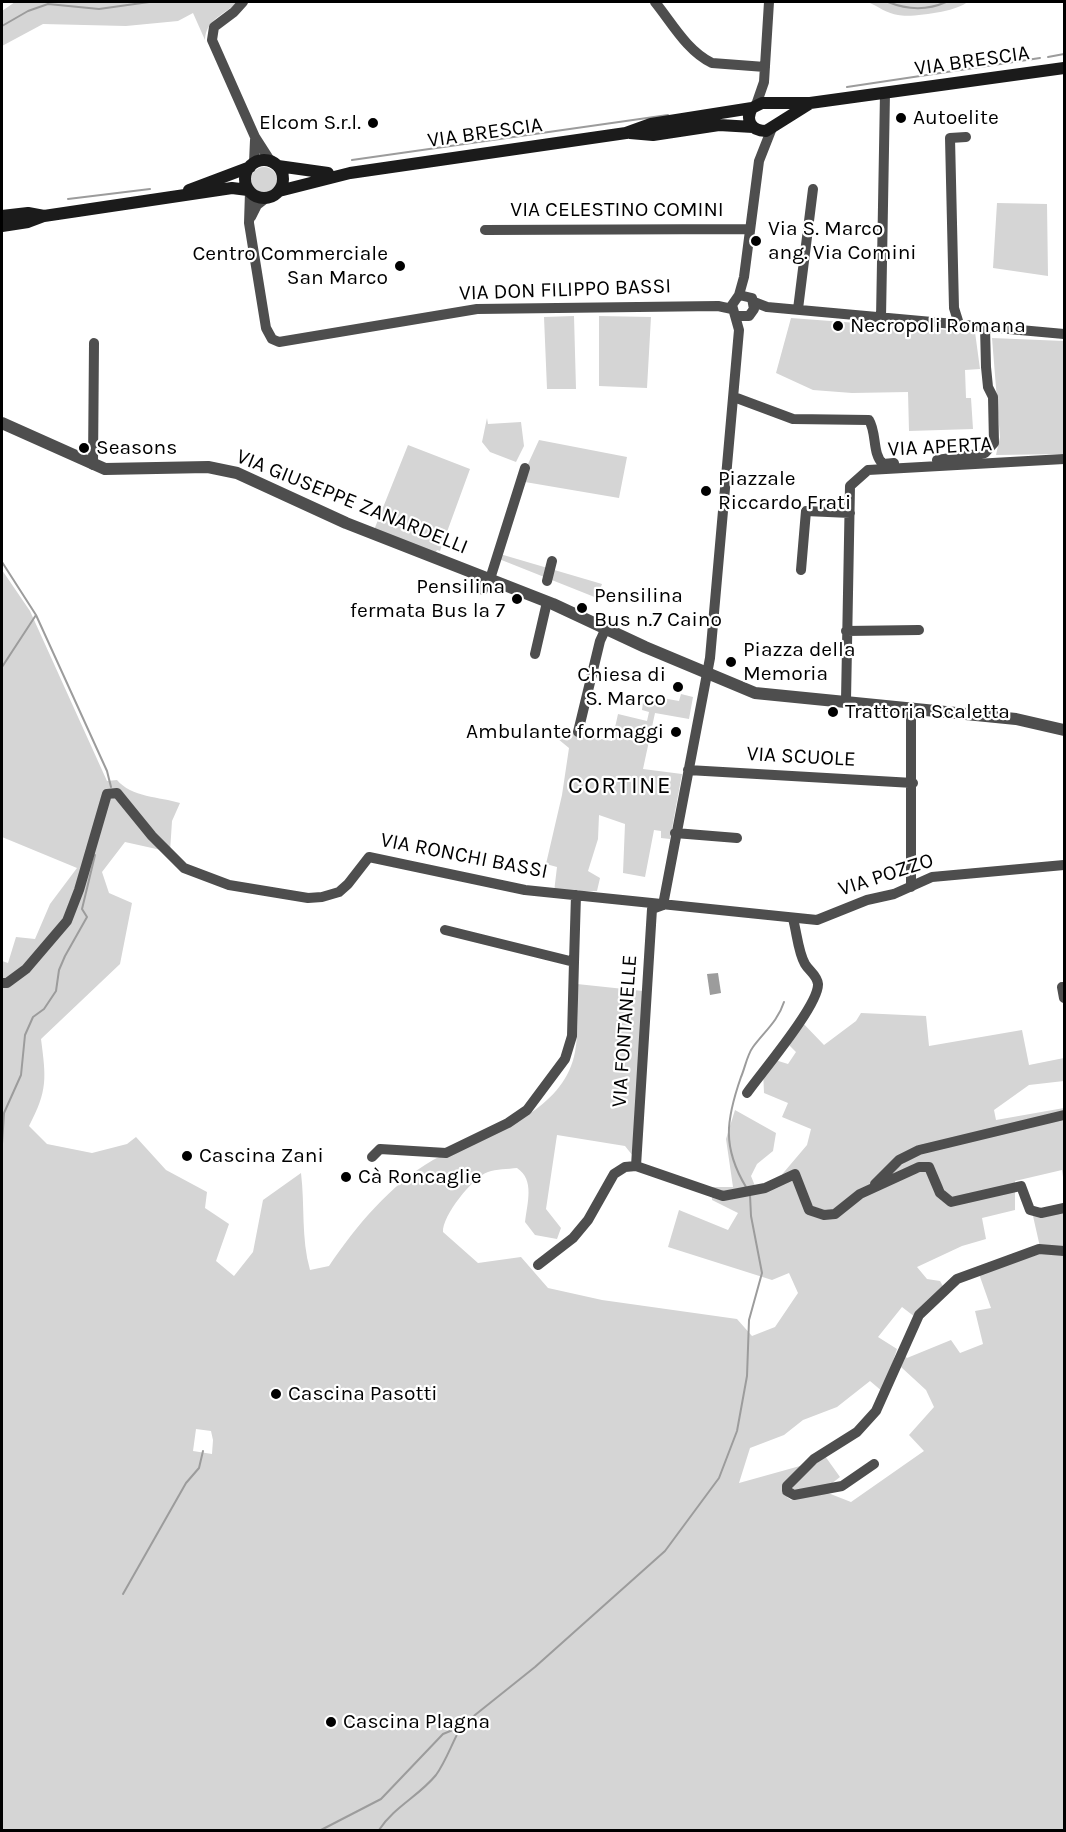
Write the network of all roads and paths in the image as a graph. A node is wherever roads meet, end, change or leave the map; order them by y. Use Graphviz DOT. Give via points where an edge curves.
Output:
graph roads {
  1 [pos="243,2"];
  2 [pos="655,2"];
  3 [pos="769,2"];
  4 [pos="765,67"];
  5 [pos="1065,68"];
  6 [pos="885,93"];
  7 [pos="761,102"];
  8 [pos="810,103"];
  9 [pos="773,127"];
  10 [pos="753,128"];
  11 [pos="626,133"];
  12 [pos="255,137"];
  13 [pos="966,137"];
  14 [pos="764,144"];
  15 [pos="274,164"];
  16 [pos="252,165"];
  17 [pos="350,173"];
  18 [pos="813,189"];
  19 [pos="249,191"];
  20 [pos="279,191"];
  21 [pos="169,198"];
  22 [pos="266,198"];
  23 [pos="2,216"];
  24 [pos="44,216"];
  25 [pos="249,224"];
  26 [pos="2,226"];
  27 [pos="749,229"];
  28 [pos="485,230"];
  29 [pos="742,306"];
  30 [pos="954,308"];
  31 [pos="798,309"];
  32 [pos="881,318"];
  33 [pos="946,323"];
  34 [pos="958,324"];
  35 [pos="985,327"];
  36 [pos="1065,334"];
  37 [pos="94,343"];
  38 [pos="734,397"];
  39 [pos="2,423"];
  40 [pos="1065,459"];
  41 [pos="93,465"];
  42 [pos="525,468"];
  43 [pos="850,513"];
  44 [pos="552,561"];
  45 [pos="801,570"];
  46 [pos="547,581"];
  47 [pos="486,582"];
  48 [pos="547,602"];
  49 [pos="606,628"];
  50 [pos="919,630"];
  51 [pos="846,631"];
  52 [pos="535,654"];
  53 [pos="708,674"];
  54 [pos="846,700"];
  55 [pos="911,707"];
  56 [pos="1065,730"];
  57 [pos="578,732"];
  58 [pos="688,770"];
  59 [pos="913,783"];
  60 [pos="675,833"];
  61 [pos="737,838"];
  62 [pos="1063,866"];
  63 [pos="911,887"];
  64 [pos="576,895"];
  65 [pos="663,905"];
  66 [pos="793,919"];
  67 [pos="445,930"];
  68 [pos="574,962"];
  69 [pos="2,983"];
  70 [pos="1065,987"];
  71 [pos="1065,998"];
  72 [pos="747,1093"];
  73 [pos="1065,1115"];
  74 [pos="372,1157"];
  75 [pos="636,1166"];
  76 [pos="868,1190"];
  77 [pos="1065,1208"];
  78 [pos="1065,1251"];
  79 [pos="538,1265"];
  80 [pos="874,1464"];
  1 -- 12 [label="street" via="217,23 211,35"];
  2 -- 4 [label="street" via="681,36 712,63"];
  3 -- 4 [label="street"];
  4 -- 7 [label="street"];
  5 -- 6 [label="main road, VIA BRESCIA"];
  6 -- 8 [label="main road, VIA BRESCIA"];
  6 -- 32 [label="street"];
  7 -- 8 [label="main road, VIA BRESCIA"];
  7 -- 9 [label="main road" via="776,112"];
  7 -- 10 [label="main road" via="749,117"];
  7 -- 11 [label="main road, VIA BRESCIA" via="651,124"];
  8 -- 9 [label="main road, VIA BRESCIA"];
  9 -- 10 [label="main road, VIA BRESCIA" via="762,131"];
  9 -- 14 [label="street"];
  10 -- 11 [label="main road, VIA BRESCIA" via="719,125 653,135"];
  10 -- 14 [label="street"];
  11 -- 17 [label="main road, VIA BRESCIA"];
  12 -- 15 [label="street"];
  12 -- 16 [label="street"];
  13 -- 30 [label="street" via="950,138"];
  14 -- 27 [label="street"];
  15 -- 16 [label="main road, VIA BRESCIA"];
  15 -- 17 [label="main road, VIA BRESCIA" via="317,173"];
  15 -- 20 [label="main road" via="283,179"];
  16 -- 19 [label="main road" via="245,181"];
  16 -- 21 [label="main road, VIA BRESCIA"];
  17 -- 20 [label="main road, VIA BRESCIA"];
  18 -- 31 [label="street"];
  19 -- 21 [label="main road, VIA BRESCIA" via="232,188"];
  19 -- 22 [label="main road, VIA BRESCIA"];
  19 -- 25 [label="street"];
  20 -- 22 [label="main road, VIA BRESCIA"];
  21 -- 24 [label="main road, VIA BRESCIA"];
  22 -- 25 [label="street" via="257,205"];
  23 -- 24 [label="main road, VIA BRESCIA"];
  24 -- 26 [label="main road, VIA BRESCIA"];
  25 -- 29 [label="street, VIA DON FILIPPO BASSI" via="266,328 272,339 279,342 477,309"];
  27 -- 28 [label="street, VIA CELESTINO COMINI"];
  27 -- 29 [label="street"];
  29 -- 31 [label="street, VIA DON FILIPPO BASSI"];
  29 -- 38 [label="street"];
  30 -- 33 [label="street"];
  30 -- 34 [label="street"];
  31 -- 32 [label="street"];
  32 -- 33 [label="street"];
  33 -- 34 [label="street"];
  34 -- 35 [label="street"];
  35 -- 36 [label="street"];
  35 -- 38 [label="street, VIA APERTA" via="994,443 989,450 976,455 883,464 869,420 793,419"];
  37 -- 41 [label="street"];
  38 -- 53 [label="street"];
  39 -- 41 [label="street, VIA GIUSEPPE ZANARDELLI"];
  40 -- 43 [label="street, VIA APERTA" via="868,470 850,486"];
  41 -- 47 [label="street, VIA GIUSEPPE ZANARDELLI" via="115,469 208,467 237,473"];
  42 -- 47 [label="street"];
  43 -- 45 [label="street" via="806,511"];
  43 -- 51 [label="street, VIA APERTA"];
  44 -- 46 [label="street"];
  47 -- 48 [label="street, VIA GIUSEPPE ZANARDELLI"];
  48 -- 49 [label="street, VIA GIUSEPPE ZANARDELLI"];
  48 -- 52 [label="street"];
  49 -- 53 [label="street, VIA GIUSEPPE ZANARDELLI"];
  49 -- 57 [label="street"];
  50 -- 51 [label="street"];
  51 -- 54 [label="street, VIA APERTA"];
  53 -- 54 [label="street, VIA GIUSEPPE ZANARDELLI" via="755,693"];
  53 -- 58 [label="street"];
  54 -- 55 [label="street, VIA GIUSEPPE ZANARDELLI"];
  55 -- 56 [label="street, VIA GIUSEPPE ZANARDELLI" via="1016,719"];
  55 -- 59 [label="street"];
  58 -- 59 [label="street, VIA SCUOLE"];
  58 -- 60 [label="street"];
  59 -- 63 [label="street"];
  60 -- 61 [label="street"];
  60 -- 65 [label="street"];
  62 -- 63 [label="street, VIA POZZO" via="932,877"];
  63 -- 66 [label="street, VIA POZZO" via="817,920"];
  64 -- 65 [label="street, VIA RONCHI BASSI"];
  64 -- 68 [label="street"];
  64 -- 69 [label="street, VIA RONCHI BASSI" via="525,890 369,857 339,892 322,897 229,885 184,868 117,793 108,794 67,921 26,969"];
  65 -- 66 [label="street, VIA POZZO"];
  65 -- 75 [label="street, VIA FONTANELLE" via="652,909"];
  66 -- 72 [label="street" via="805,963 816,977 816,995"];
  67 -- 68 [label="street"];
  68 -- 74 [label="street" via="570,1044 552,1080 527,1110 446,1154 380,1149"];
  70 -- 71 [label="street"];
  73 -- 76 [label="street" via="919,1150 899,1160"];
  75 -- 76 [label="street" via="723,1196 765,1188 795,1174 809,1210 824,1215 835,1214"];
  75 -- 79 [label="street" via="614,1174 573,1238"];
  76 -- 77 [label="street" via="919,1167 929,1167 940,1193 951,1202 1021,1186 1030,1210 1041,1213"];
  78 -- 80 [label="street" via="1039,1249 957,1279 919,1315 876,1411 857,1432 814,1459 787,1486 788,1491 794,1496 842,1486"];
}
